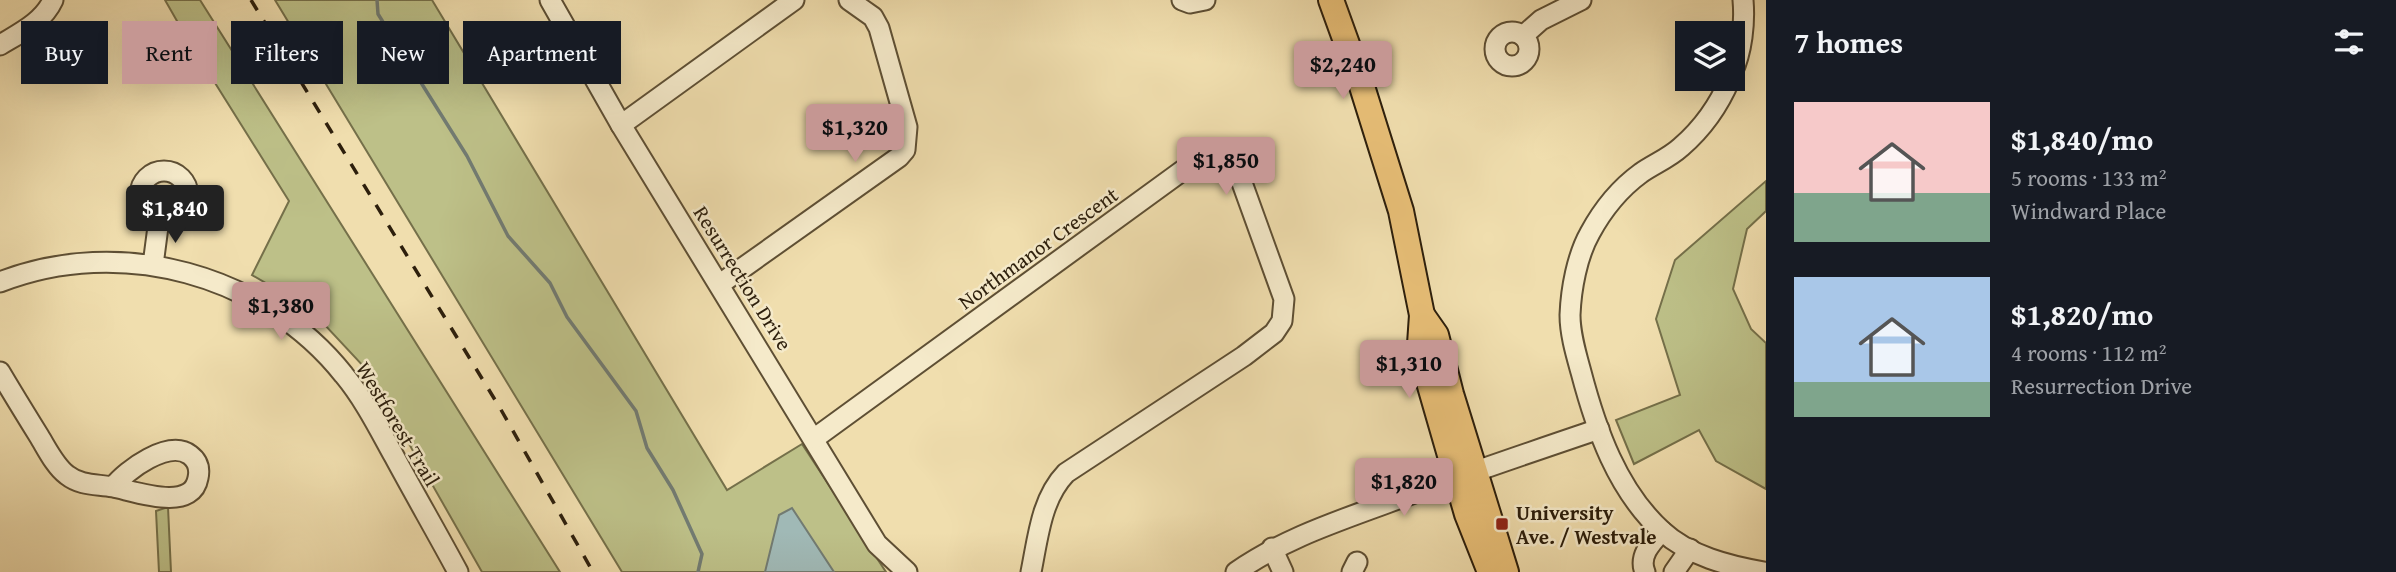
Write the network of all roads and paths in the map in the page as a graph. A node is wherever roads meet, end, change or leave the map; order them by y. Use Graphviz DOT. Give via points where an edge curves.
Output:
graph roads {
  1 [pos="53,0"];
  2 [pos="550,0"];
  3 [pos="794,0"];
  4 [pos="849,0"];
  5 [pos="1182,0"];
  6 [pos="1205,0"];
  7 [pos="1331,0"];
  8 [pos="1581,0"];
  9 [pos="1743,0"];
  10 [pos="1743,21"];
  11 [pos="1523,36"];
  12 [pos="0,45"];
  13 [pos="1725,91"];
  14 [pos="621,124"];
  15 [pos="159,219"];
  16 [pos="153,265"];
  17 [pos="0,282"];
  18 [pos="720,284"];
  19 [pos="0,372"];
  20 [pos="1599,429"];
  21 [pos="815,438"];
  22 [pos="1465,475"];
  23 [pos="113,487"];
  24 [pos="1661,531"];
  25 [pos="1272,548"];
  26 [pos="1690,549"];
  27 [pos="458,572"];
  28 [pos="907,572"];
  29 [pos="1031,572"];
  30 [pos="1236,572"];
  31 [pos="1284,572"];
  32 [pos="1490,572"];
  33 [pos="1506,572"];
  34 [pos="1645,572"];
  35 [pos="1674,572"];
  36 [pos="1764,572"];
  1 -- 12 [label="street" via="37,21"];
  2 -- 14 [label="street, Resurrection Drive"];
  3 -- 14 [label="street"];
  4 -- 18 [label="street" via="873,17 879,28 906,127 905,150"];
  5 -- 6 [label="street"];
  7 -- 22 [label="main road" via="1401,211 1422,315 1420,344 1436,414"];
  8 -- 11 [label="street" via="1541,20"];
  9 -- 10 [label="street"];
  13 -- 20 [label="street" via="1702,126 1680,148 1614,196 1589,235 1575,274 1570,316 1575,351"];
  14 -- 18 [label="street, Resurrection Drive"];
  15 -- 16 [label="street"];
  16 -- 17 [label="street, Westforest Trail" via="82,263"];
  16 -- 27 [label="street, Westforest Trail" via="237,290 285,319 316,345 359,398"];
  18 -- 21 [label="street, Resurrection Drive"];
  19 -- 23 [label="street" via="66,475 83,484"];
  20 -- 22 [label="street"];
  20 -- 24 [label="street" via="1619,476"];
  21 -- 28 [label="street, Resurrection Drive" via="877,544"];
  21 -- 29 [label="street, Northmanor Crescent" via="1186,168 1216,158 1233,167 1284,299 1282,321 1244,356 1066,473 1047,502"];
  22 -- 25 [label="street"];
  22 -- 32 [label="main road"];
  22 -- 33 [label="main road"];
  24 -- 26 [label="street"];
  24 -- 34 [label="street" via="1646,550"];
  25 -- 30 [label="street"];
  25 -- 31 [label="street"];
  26 -- 35 [label="street"];
  26 -- 36 [label="street" via="1736,567"];
}
